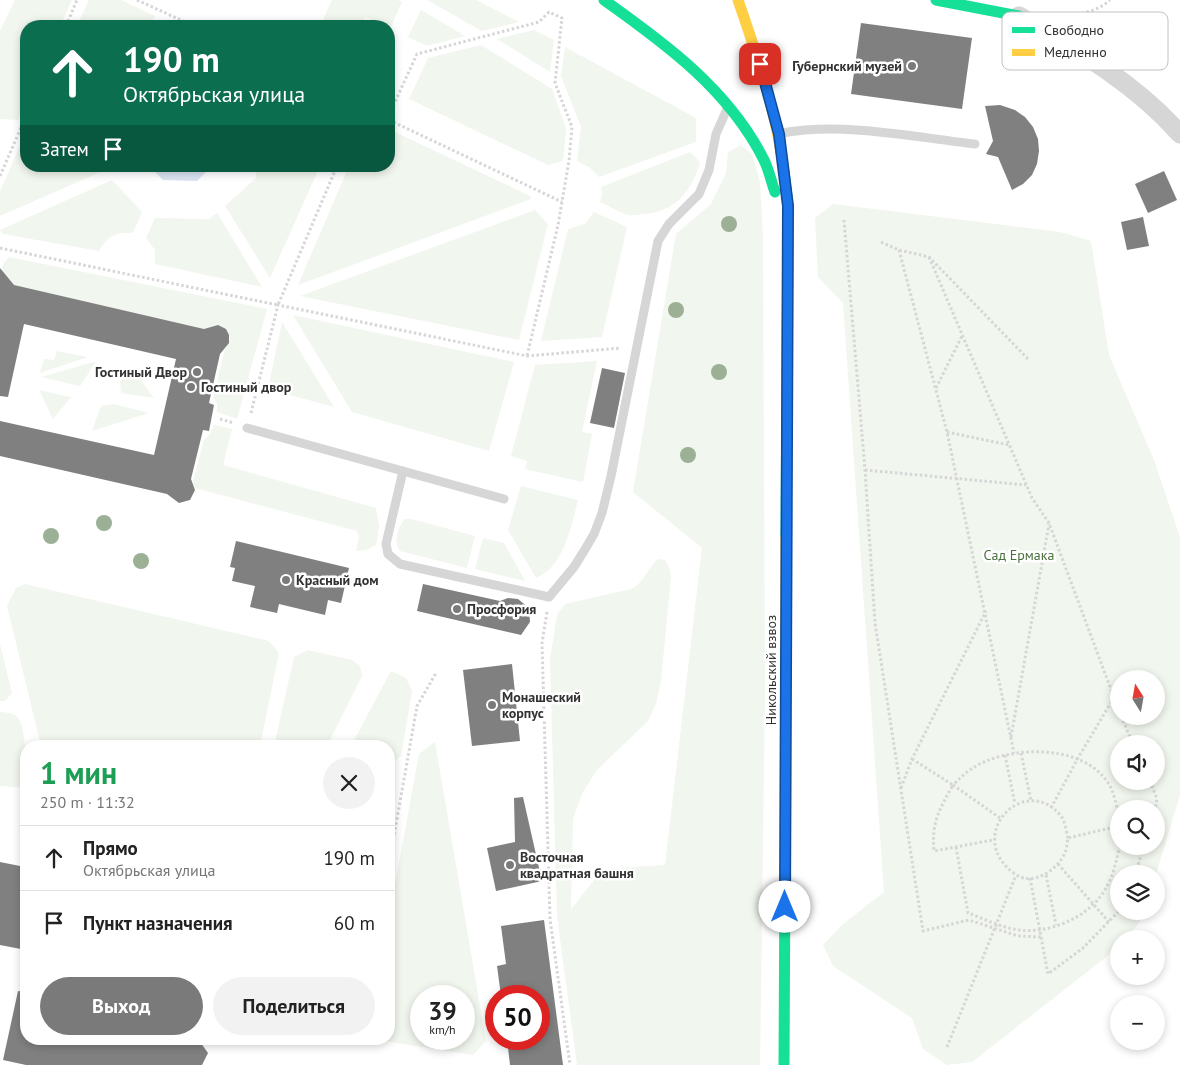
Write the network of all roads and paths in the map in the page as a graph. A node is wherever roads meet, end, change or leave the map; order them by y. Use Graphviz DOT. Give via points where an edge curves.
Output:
graph roads {
  1 [pos="77,0"];
  2 [pos="137,0"];
  3 [pos="604,0"];
  4 [pos="738,0"];
  5 [pos="936,0"];
  6 [pos="1110,0"];
  7 [pos="1086,12"];
  8 [pos="1002,13"];
  9 [pos="69,20"];
  10 [pos="181,20"];
  11 [pos="1107,70"];
  12 [pos="395,102"];
  13 [pos="728,105"];
  14 [pos="395,123"];
  15 [pos="20,130"];
  16 [pos="779,134"];
  17 [pos="1180,134"];
  18 [pos="975,144"];
  19 [pos="334,172"];
  20 [pos="0,176"];
  21 [pos="562,202"];
  22 [pos="844,220"];
  23 [pos="880,242"];
  24 [pos="0,248"];
  25 [pos="899,250"];
  26 [pos="929,257"];
  27 [pos="788,274"];
  28 [pos="278,305"];
  29 [pos="962,335"];
  30 [pos="636,351"];
  31 [pos="527,356"];
  32 [pos="1029,360"];
  33 [pos="936,388"];
  34 [pos="220,419"];
  35 [pos="247,428"];
  36 [pos="948,432"];
  37 [pos="1009,445"];
  38 [pos="865,470"];
  39 [pos="403,471"];
  40 [pos="957,478"];
  41 [pos="1026,484"];
  42 [pos="504,498"];
  43 [pos="1049,523"];
  44 [pos="549,597"];
  45 [pos="986,611"];
  46 [pos="436,673"];
  47 [pos="1110,687"];
  48 [pos="1110,705"];
  49 [pos="1011,740"];
  50 [pos="1014,753"];
  51 [pos="1021,753"];
  52 [pos="1005,755"];
  53 [pos="1078,758"];
  54 [pos="912,760"];
  55 [pos="953,784"];
  56 [pos="901,789"];
  57 [pos="1115,800"];
  58 [pos="1031,801"];
  59 [pos="1015,804"];
  60 [pos="1051,808"];
  61 [pos="1000,818"];
  62 [pos="1110,828"];
  63 [pos="395,830"];
  64 [pos="1068,838"];
  65 [pos="993,840"];
  66 [pos="956,847"];
  67 [pos="1118,855"];
  68 [pos="1058,864"];
  69 [pos="1016,875"];
  70 [pos="1046,875"];
  71 [pos="1030,878"];
  72 [pos="1093,904"];
  73 [pos="1109,922"];
  74 [pos="998,924"];
  75 [pos="1056,925"];
  76 [pos="996,929"];
  77 [pos="1040,931"];
  78 [pos="1042,937"];
  79 [pos="948,1047"];
  80 [pos="570,1065"];
  81 [pos="784,1065"];
  1 -- 9 [label="path"];
  2 -- 10 [label="path"];
  3 -- 13 [label="main road" via="669,48"];
  4 -- 16 [label="main road"];
  5 -- 8 [label="main road"];
  6 -- 7 [label="path"];
  11 -- 17 [label="street" via="1152,105"];
  12 -- 21 [label="path" via="417,54 540,22 549,12 562,18 555,83 572,127"];
  13 -- 27 [label="main road" via="756,142 765,161 780,217"];
  13 -- 30 [label="lane" via="720,121 709,170 699,194 669,224 658,241"];
  14 -- 21 [label="path"];
  15 -- 20 [label="path"];
  16 -- 18 [label="lane" via="809,128 841,129"];
  16 -- 27 [label="main road" via="788,206"];
  19 -- 28 [label="path"];
  21 -- 31 [label="path"];
  22 -- 38 [label="path"];
  23 -- 25 [label="path"];
  24 -- 28 [label="path"];
  25 -- 26 [label="path"];
  25 -- 33 [label="path"];
  26 -- 29 [label="path"];
  26 -- 32 [label="path"];
  27 -- 81 [label="main road, Никольский взвоз"];
  28 -- 31 [label="path"];
  28 -- 35 [label="path"];
  29 -- 33 [label="path"];
  29 -- 37 [label="path"];
  30 -- 31 [label="path" via="615,347"];
  30 -- 44 [label="lane" via="599,520 574,567"];
  33 -- 36 [label="path"];
  34 -- 35 [label="path"];
  35 -- 39 [label="lane"];
  36 -- 37 [label="path"];
  36 -- 40 [label="path"];
  37 -- 41 [label="path"];
  38 -- 40 [label="path"];
  38 -- 56 [label="path" via="875,623"];
  39 -- 42 [label="lane"];
  39 -- 44 [label="lane" via="386,544 388,554 400,564"];
  40 -- 41 [label="path"];
  40 -- 45 [label="path"];
  41 -- 43 [label="path"];
  43 -- 47 [label="path"];
  43 -- 49 [label="path"];
  44 -- 80 [label="path" via="542,643 550,919"];
  45 -- 49 [label="path"];
  45 -- 54 [label="path"];
  46 -- 63 [label="path" via="417,706"];
  48 -- 53 [label="path"];
  49 -- 50 [label="path"];
  50 -- 51 [label="path"];
  50 -- 52 [label="path"];
  51 -- 53 [label="path" via="1045,751"];
  51 -- 58 [label="path"];
  52 -- 55 [label="path" via="967,771"];
  52 -- 59 [label="path"];
  53 -- 57 [label="path" via="1098,772 1112,789"];
  53 -- 60 [label="path"];
  54 -- 55 [label="path"];
  54 -- 56 [label="path"];
  55 -- 61 [label="path"];
  55 -- 66 [label="path" via="938,813 932,835 934,851"];
  56 -- 76 [label="path" via="923,930 969,920"];
  58 -- 59 [label="path"];
  58 -- 60 [label="path"];
  59 -- 61 [label="path"];
  60 -- 64 [label="path" via="1061,816"];
  61 -- 65 [label="path"];
  62 -- 64 [label="path"];
  64 -- 68 [label="path"];
  65 -- 66 [label="path"];
  65 -- 69 [label="path" via="1000,861"];
  66 -- 74 [label="path" via="968,913"];
  67 -- 72 [label="path" via="1106,888"];
  68 -- 70 [label="path"];
  68 -- 72 [label="path"];
  69 -- 71 [label="path"];
  69 -- 74 [label="path"];
  70 -- 71 [label="path"];
  70 -- 75 [label="path"];
  71 -- 77 [label="path"];
  72 -- 73 [label="path"];
  72 -- 75 [label="path" via="1080,915"];
  73 -- 78 [label="path" via="1083,948 1048,974"];
  74 -- 76 [label="path"];
  74 -- 77 [label="path" via="1018,930"];
  75 -- 77 [label="path"];
  76 -- 78 [label="path" via="1018,936"];
  76 -- 79 [label="path"];
  77 -- 78 [label="path"];
}
